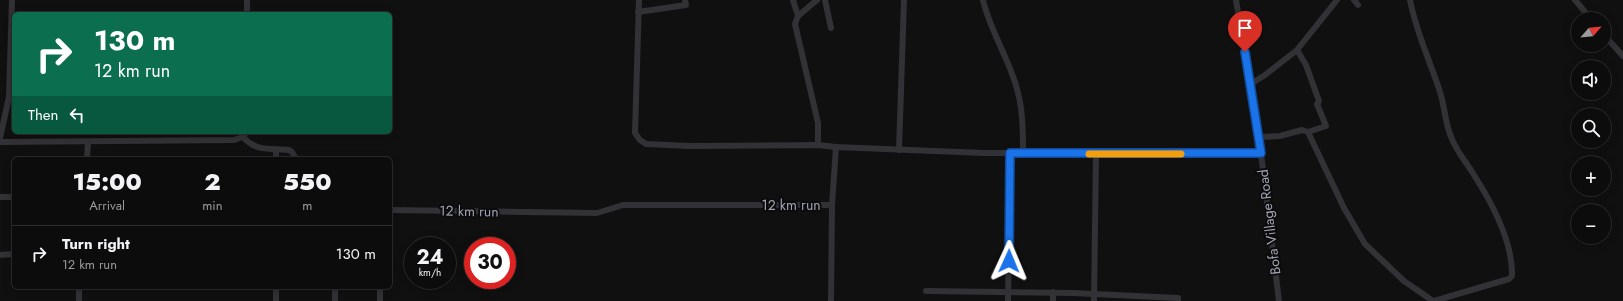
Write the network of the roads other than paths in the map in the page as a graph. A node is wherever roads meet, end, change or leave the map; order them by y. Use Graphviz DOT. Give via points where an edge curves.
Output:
graph roads {
  1 [pos="12,0"];
  2 [pos="247,0"];
  3 [pos="639,0"];
  4 [pos="685,0"];
  5 [pos="793,0"];
  6 [pos="817,0"];
  7 [pos="825,0"];
  8 [pos="904,0"];
  9 [pos="983,0"];
  10 [pos="1236,0"];
  11 [pos="1337,0"];
  12 [pos="1410,0"];
  13 [pos="1575,0"];
  14 [pos="248,12"];
  15 [pos="638,12"];
  16 [pos="1585,12"];
  17 [pos="798,16"];
  18 [pos="831,28"];
  19 [pos="1611,43"];
  20 [pos="1297,50"];
  21 [pos="1623,56"];
  22 [pos="1249,85"];
  23 [pos="1308,132"];
  24 [pos="245,134"];
  25 [pos="1259,137"];
  26 [pos="0,138"];
  27 [pos="0,142"];
  28 [pos="88,142"];
  29 [pos="818,145"];
  30 [pos="836,148"];
  31 [pos="276,150"];
  32 [pos="899,150"];
  33 [pos="1010,153"];
  34 [pos="1023,153"];
  35 [pos="1261,153"];
  36 [pos="1096,154"];
  37 [pos="87,157"];
  38 [pos="276,157"];
  39 [pos="295,157"];
  40 [pos="0,197"];
  41 [pos="12,197"];
  42 [pos="832,205"];
  43 [pos="392,210"];
  44 [pos="12,254"];
  45 [pos="0,255"];
  46 [pos="78,289"];
  47 [pos="276,289"];
  48 [pos="335,289"];
  49 [pos="380,289"];
  50 [pos="926,291"];
  51 [pos="1008,292"];
  52 [pos="1053,292"];
  53 [pos="1094,298"];
  54 [pos="1137,299"];
  55 [pos="79,301"];
  56 [pos="276,301"];
  57 [pos="335,301"];
  58 [pos="380,301"];
  59 [pos="831,301"];
  60 [pos="1008,301"];
  61 [pos="1053,301"];
  62 [pos="1178,301"];
  63 [pos="1279,301"];
  64 [pos="1434,301"];
  1 -- 26 [label="street" via="9,97"];
  2 -- 14 [label="street"];
  3 -- 15 [label="street"];
  4 -- 15 [label="street" via="686,5"];
  5 -- 17 [label="street"];
  6 -- 17 [label="street"];
  7 -- 18 [label="street"];
  8 -- 32 [label="street"];
  9 -- 34 [label="street" via="988,19 1018,90"];
  10 -- 22 [label="street, Bofa Village Road"];
  11 -- 20 [label="street"];
  12 -- 64 [label="street" via="1415,24 1442,98 1451,138 1477,179 1497,218 1512,270 1509,279"];
  13 -- 16 [label="street"];
  15 -- 29 [label="street" via="635,132 640,140 646,144 689,146"];
  17 -- 29 [label="street" via="795,24 818,123"];
  19 -- 21 [label="street"];
  20 -- 22 [label="street"];
  20 -- 23 [label="street" via="1306,65 1326,126"];
  22 -- 25 [label="street, Bofa Village Road"];
  23 -- 25 [label="street" via="1302,130 1280,136"];
  23 -- 64 [label="street" via="1365,244 1404,281"];
  24 -- 28 [label="street" via="228,140"];
  24 -- 31 [label="street" via="250,144 255,147"];
  25 -- 35 [label="street, Bofa Village Road"];
  27 -- 28 [label="street"];
  28 -- 37 [label="street"];
  29 -- 30 [label="street"];
  30 -- 32 [label="street"];
  30 -- 42 [label="street, 12 km run"];
  31 -- 38 [label="street"];
  31 -- 39 [label="street" via="289,150"];
  32 -- 33 [label="street"];
  33 -- 34 [label="street"];
  33 -- 51 [label="street"];
  34 -- 36 [label="street"];
  35 -- 36 [label="street"];
  35 -- 63 [label="street, Bofa Village Road"];
  36 -- 53 [label="street"];
  40 -- 41 [label="street"];
  42 -- 43 [label="street, 12 km run" via="623,205 597,213"];
  42 -- 59 [label="street"];
  44 -- 45 [label="street"];
  46 -- 55 [label="street"];
  47 -- 56 [label="street"];
  48 -- 57 [label="street"];
  49 -- 58 [label="street"];
  50 -- 51 [label="street"];
  51 -- 52 [label="street"];
  51 -- 60 [label="street"];
  52 -- 53 [label="street"];
  52 -- 61 [label="street"];
  53 -- 54 [label="street"];
  54 -- 62 [label="street" via="1178,298"];
}
